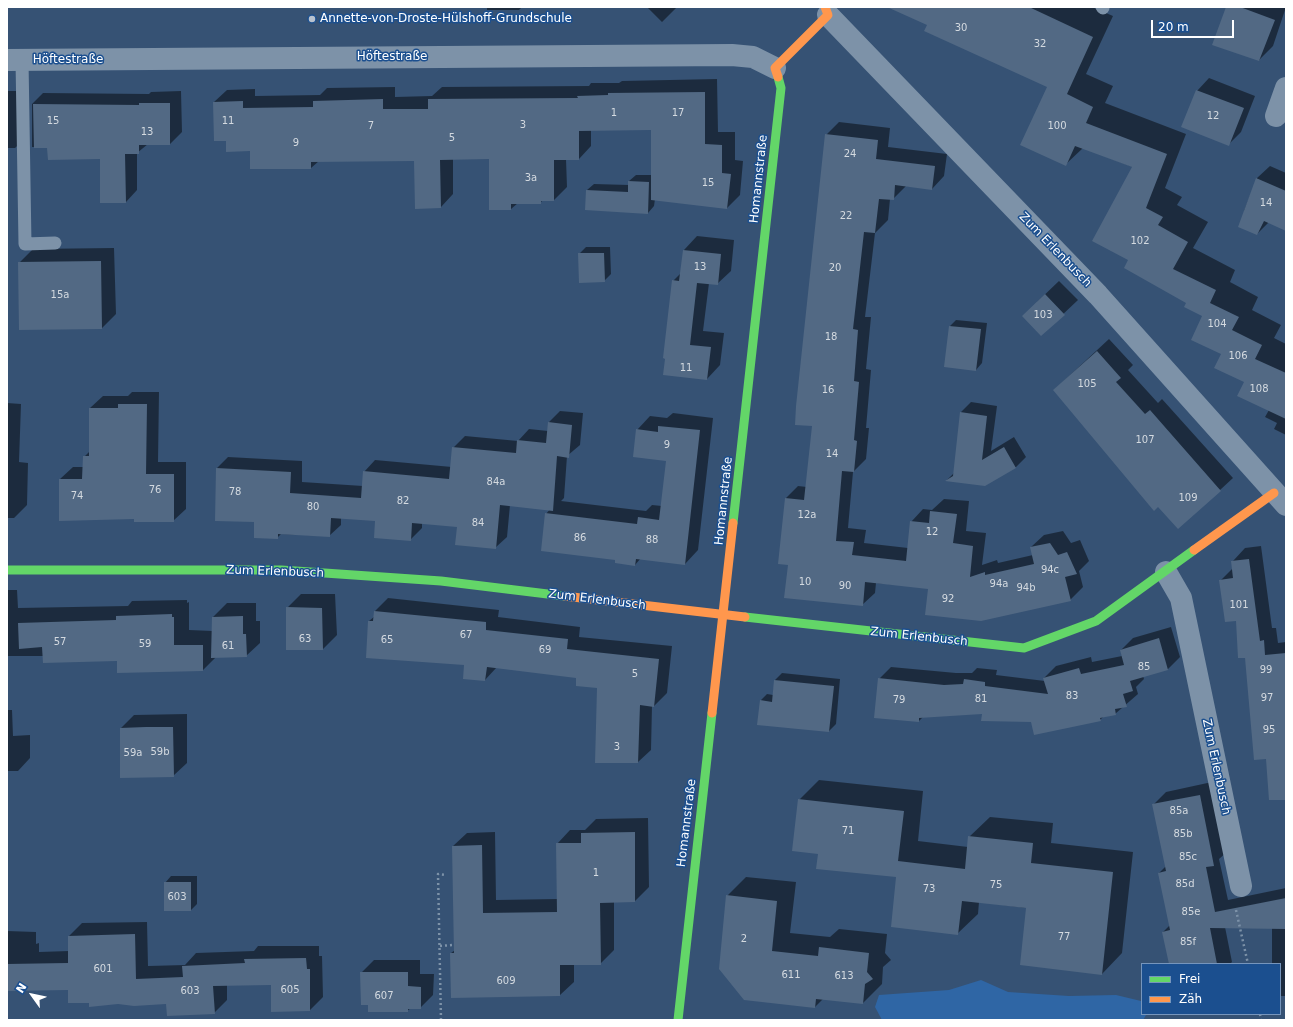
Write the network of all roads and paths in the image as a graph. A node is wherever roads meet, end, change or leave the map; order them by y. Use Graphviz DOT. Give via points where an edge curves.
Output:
graph roads {
  1 [pos="827,11"];
  2 [pos="15,60"];
  3 [pos="774,68"];
  4 [pos="1286,88"];
  5 [pos="1276,116"];
  6 [pos="55,243"];
  7 [pos="1280,499"];
  8 [pos="7,570"];
  9 [pos="1166,572"];
  10 [pos="723,615"];
  11 [pos="446,875"];
  12 [pos="1241,886"];
  13 [pos="453,945"];
  14 [pos="440,946"];
  15 [pos="1248,963"];
  16 [pos="441,1020"];
  17 [pos="678,1020"];
  1 -- 3 [label="street"];
  1 -- 7 [label="street, Zum Erlenbusch" via="1098,295"];
  2 -- 3 [label="street, Höftestraße" via="732,55 753,57"];
  2 -- 6 [label="lane" via="25,244"];
  3 -- 10 [label="street, Homannstraße" via="780,88 778,113"];
  4 -- 5 [label="street"];
  7 -- 9 [label="street, Zum Erlenbusch"];
  8 -- 10 [label="street, Zum Erlenbusch" via="281,570 441,581"];
  9 -- 10 [label="street, Zum Erlenbusch" via="1096,621 1024,648"];
  9 -- 12 [label="street, Zum Erlenbusch" via="1181,598"];
  10 -- 17 [label="street, Homannstraße"];
  11 -- 14 [label="path" via="438,874"];
  12 -- 15 [label="path" via="1234,900"];
  13 -- 14 [label="path"];
  14 -- 16 [label="path"];
}
